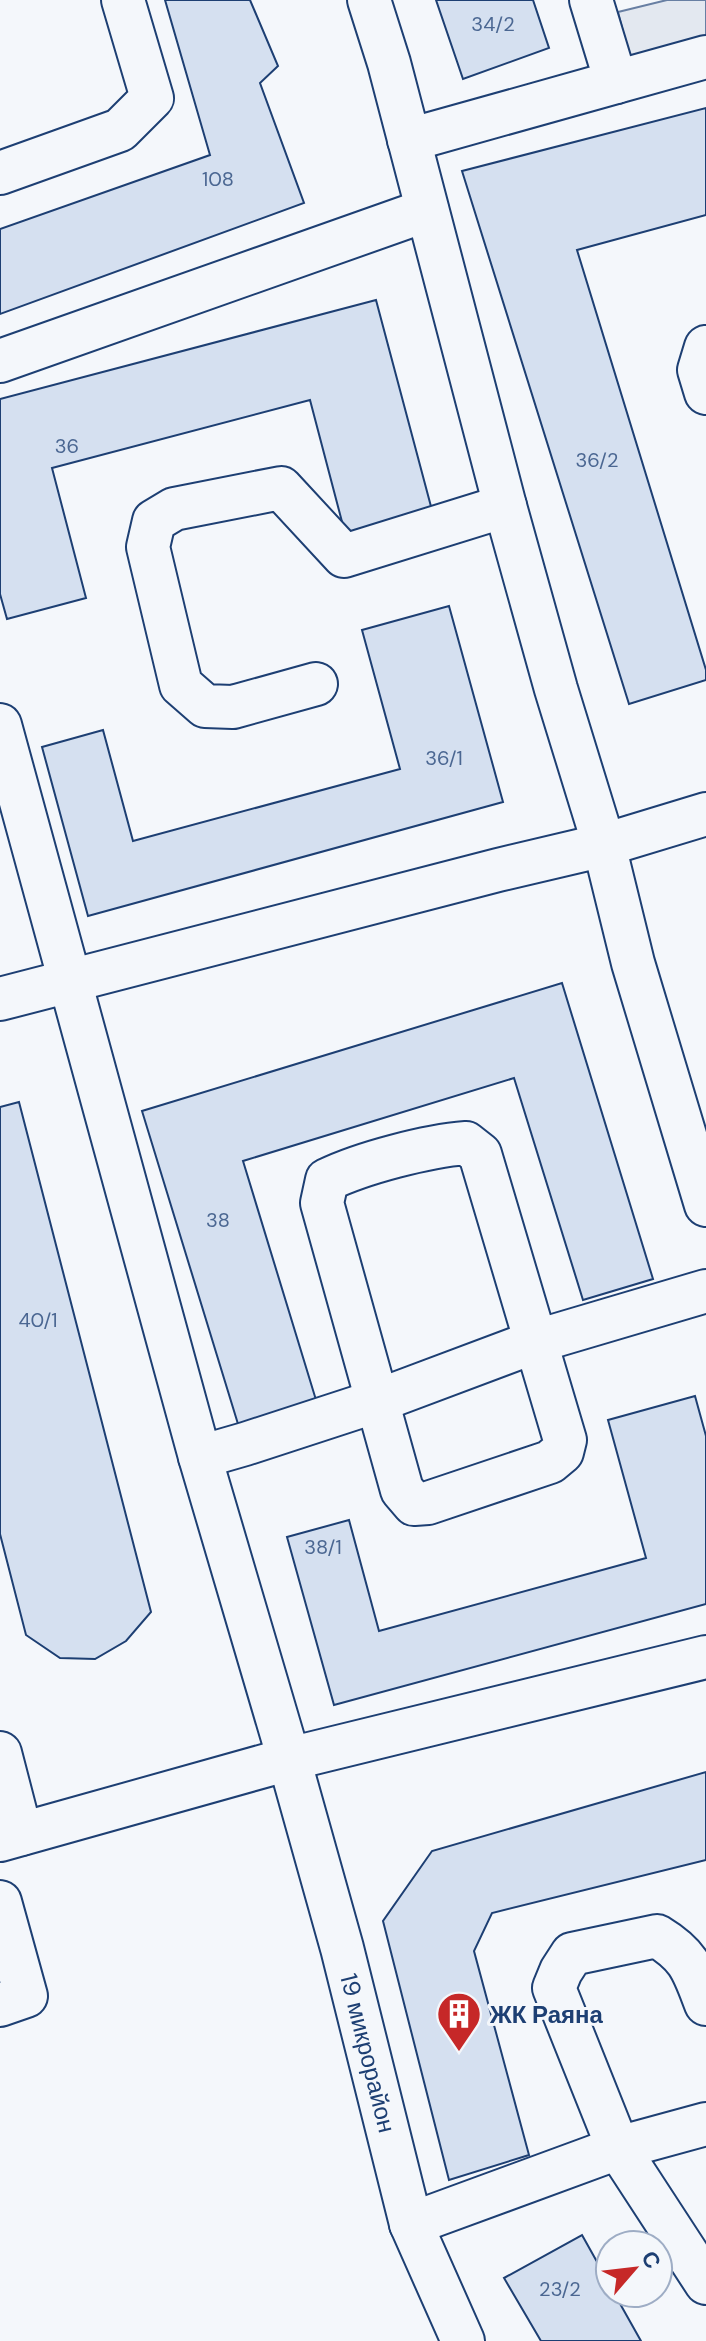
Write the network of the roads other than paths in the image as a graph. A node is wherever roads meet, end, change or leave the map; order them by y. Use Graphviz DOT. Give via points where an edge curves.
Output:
graph roads {
  1 [pos="123,0"];
  2 [pos="369,0"];
  3 [pos="591,0"];
  4 [pos="706,57"];
  5 [pos="616,82"];
  6 [pos="409,140"];
  7 [pos="0,173"];
  8 [pos="427,210"];
  9 [pos="706,347"];
  10 [pos="0,361"];
  11 [pos="706,393"];
  12 [pos="505,506"];
  13 [pos="316,684"];
  14 [pos="0,725"];
  15 [pos="706,814"];
  16 [pos="604,845"];
  17 [pos="68,981"];
  18 [pos="0,999"];
  19 [pos="706,1205"];
  20 [pos="706,1291"];
  21 [pos="537,1341"];
  22 [pos="377,1401"];
  23 [pos="200,1457"];
  24 [pos="706,1657"];
  25 [pos="0,1753"];
  26 [pos="289,1759"];
  27 [pos="10,1837"];
  28 [pos="2,1920"];
  29 [pos="706,2004"];
  30 [pos="0,2005"];
  31 [pos="706,2124"];
  32 [pos="618,2148"];
  33 [pos="411,2224"];
  34 [pos="706,2283"];
  35 [pos="463,2341"];
  1 -- 7 [label="street" via="152,98 120,130"];
  2 -- 6 [label="street"];
  3 -- 5 [label="street"];
  4 -- 5 [label="street"];
  5 -- 6 [label="street"];
  6 -- 8 [label="street"];
  8 -- 10 [label="street"];
  8 -- 12 [label="street"];
  9 -- 11 [label="street" via="699,370"];
  12 -- 13 [label="street" via="344,556 281,488 174,509 154,521 148,547 181,685 205,706 233,707"];
  12 -- 16 [label="street"];
  14 -- 17 [label="street, 19 микрорайон"];
  15 -- 16 [label="street"];
  16 -- 17 [label="street"];
  16 -- 19 [label="street" via="633,963"];
  17 -- 18 [label="street"];
  17 -- 23 [label="street, 19 микрорайон"];
  20 -- 21 [label="street"];
  21 -- 22 [label="street"];
  21 -- 22 [label="street" via="565,1440 562,1452 550,1462 414,1504 402,1490"];
  21 -- 22 [label="street" via="480,1154 466,1143 447,1144 347,1171 327,1180 322,1203"];
  22 -- 23 [label="street"];
  23 -- 26 [label="street, 19 микрорайон"];
  24 -- 26 [label="street"];
  25 -- 27 [label="street"];
  26 -- 27 [label="street"];
  26 -- 33 [label="street, 19 микрорайон"];
  28 -- 30 [label="street" via="26,1996"];
  29 -- 32 [label="street" via="690,1963 657,1936 572,1954 561,1971 554,1988"];
  31 -- 32 [label="street"];
  32 -- 33 [label="street"];
  32 -- 34 [label="street"];
  33 -- 35 [label="street, 19 микрорайон"];
}
